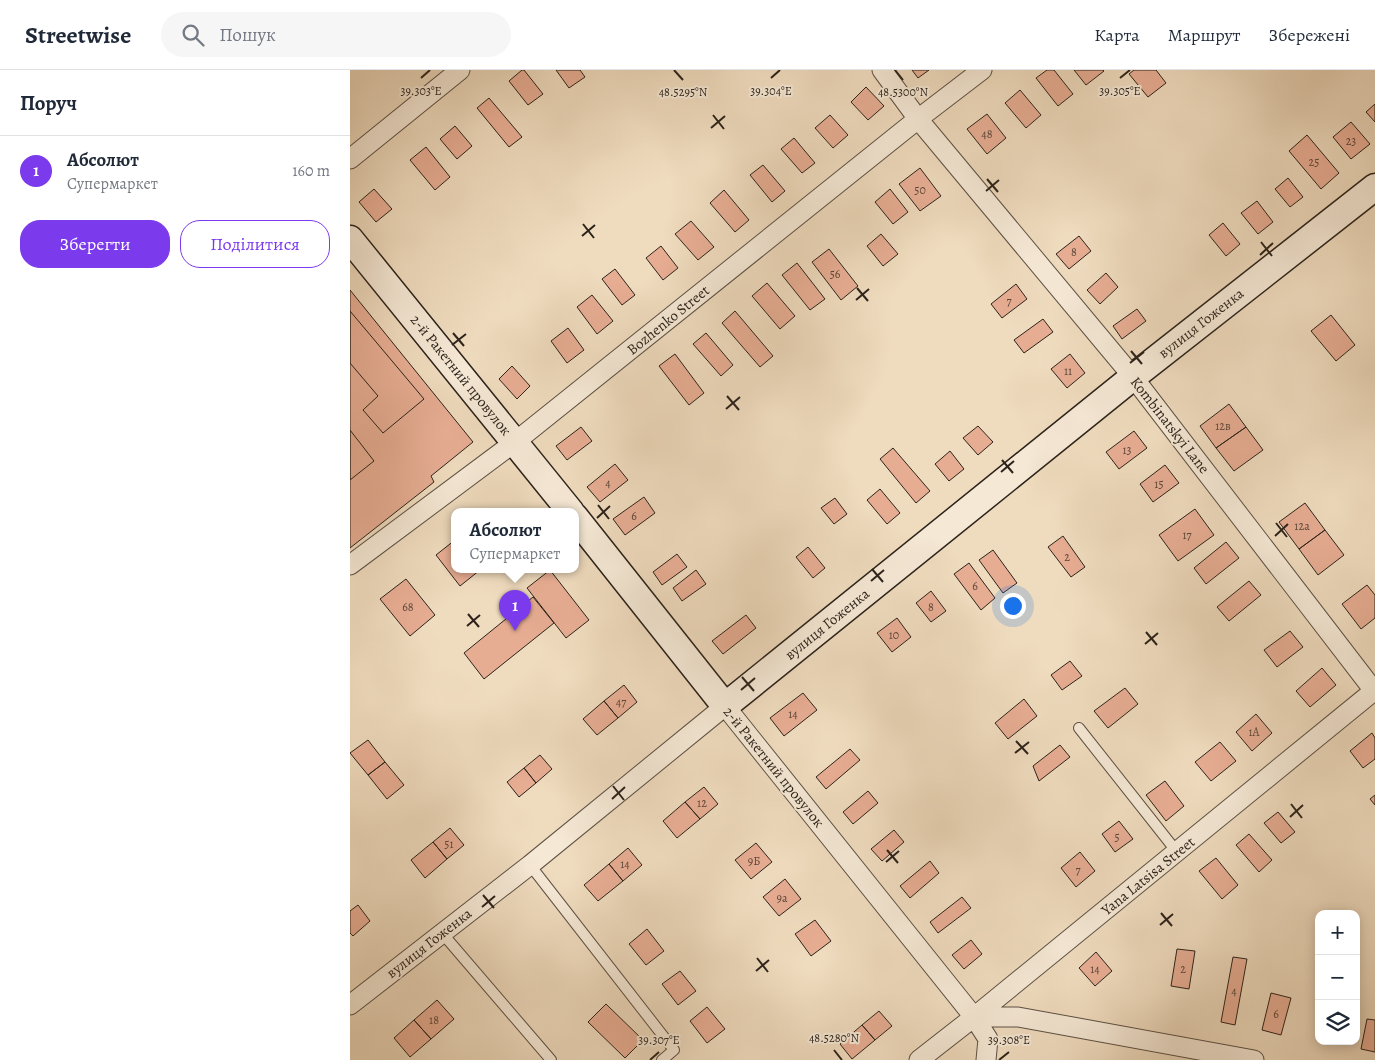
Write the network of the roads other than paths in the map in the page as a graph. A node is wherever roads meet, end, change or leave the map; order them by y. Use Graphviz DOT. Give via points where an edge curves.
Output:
graph roads {
  1 [pos="460,70"];
  2 [pos="882,70"];
  3 [pos="982,70"];
  4 [pos="918,119"];
  5 [pos="350,159"];
  6 [pos="1375,187"];
  7 [pos="350,239"];
  8 [pos="1133,377"];
  9 [pos="515,442"];
  10 [pos="568,508"];
  11 [pos="579,522"];
  12 [pos="350,565"];
  13 [pos="1375,691"];
  14 [pos="726,706"];
  15 [pos="1079,728"];
  16 [pos="1177,852"];
  17 [pos="530,865"];
  18 [pos="442,933"];
  19 [pos="350,1005"];
  20 [pos="974,1017"];
  21 [pos="551,1060"];
  22 [pos="662,1060"];
  23 [pos="919,1060"];
  24 [pos="986,1060"];
  25 [pos="1254,1060"];
  1 -- 5 [label="street"];
  2 -- 4 [label="street, Kombinatskyi Lane"];
  3 -- 4 [label="street, Bozhenko Street"];
  4 -- 8 [label="street, Kombinatskyi Lane"];
  4 -- 9 [label="street, Bozhenko Street"];
  6 -- 8 [label="street, вулиця Гоженка"];
  7 -- 9 [label="street, 2-й Ракетний провулок"];
  8 -- 13 [label="street, Kombinatskyi Lane"];
  8 -- 14 [label="street, вулиця Гоженка"];
  9 -- 10 [label="street, 2-й Ракетний провулок"];
  9 -- 12 [label="street, Bozhenko Street"];
  11 -- 14 [label="street, 2-й Ракетний провулок"];
  13 -- 16 [label="street, Yana Latsisa Street"];
  14 -- 17 [label="street, вулиця Гоженка"];
  14 -- 20 [label="street, 2-й Ракетний провулок"];
  15 -- 16 [label="lane"];
  16 -- 20 [label="street, Yana Latsisa Street"];
  17 -- 18 [label="street, вулиця Гоженка"];
  17 -- 22 [label="lane" via="674,1050"];
  18 -- 19 [label="street, вулиця Гоженка"];
  18 -- 21 [label="lane"];
  20 -- 23 [label="street, Yana Latsisa Street"];
  20 -- 24 [label="street, 2-й Ракетний провулок" via="988,1039"];
  20 -- 25 [label="street" via="1018,1017"];
}
